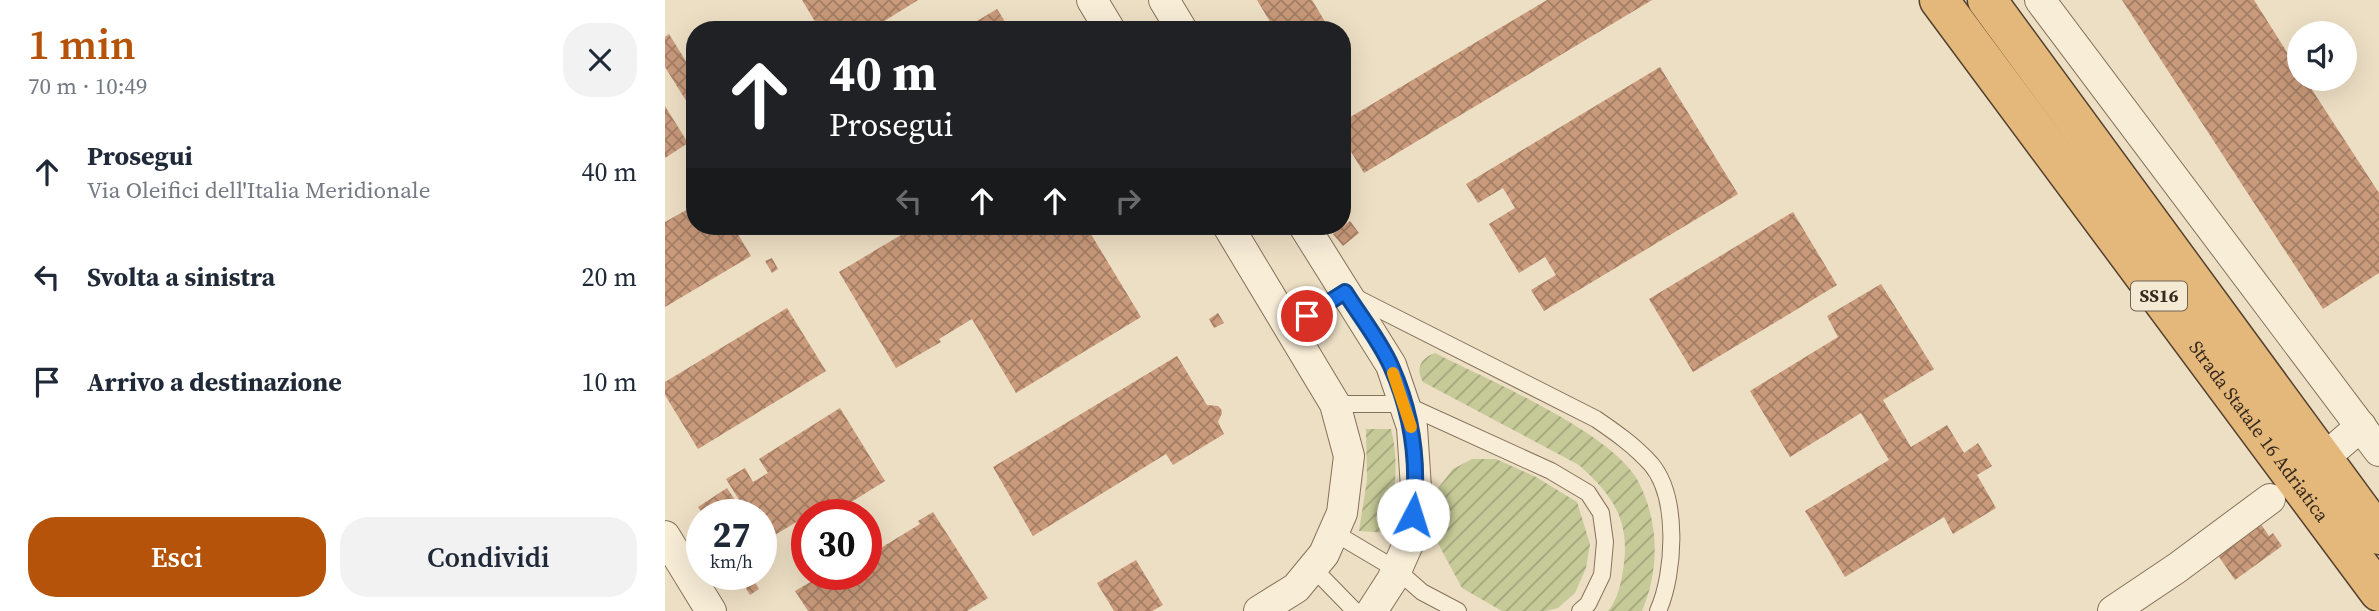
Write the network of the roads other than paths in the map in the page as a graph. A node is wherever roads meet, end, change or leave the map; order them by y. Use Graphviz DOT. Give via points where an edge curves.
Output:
graph roads {
  1 [pos="1092,0"];
  2 [pos="1164,0"];
  3 [pos="1939,0"];
  4 [pos="1987,0"];
  5 [pos="2040,0"];
  6 [pos="1105,21"];
  7 [pos="1177,21"];
  8 [pos="1233,235"];
  9 [pos="1310,235"];
  10 [pos="1345,292"];
  11 [pos="1288,327"];
  12 [pos="1335,404"];
  13 [pos="1404,404"];
  14 [pos="2361,426"];
  15 [pos="2338,446"];
  16 [pos="2379,450"];
  17 [pos="2270,499"];
  18 [pos="1333,532"];
  19 [pos="2379,535"];
  20 [pos="665,536"];
  21 [pos="1313,568"];
  22 [pos="1397,570"];
  23 [pos="2379,592"];
  24 [pos="711,611"];
  25 [pos="1259,611"];
  26 [pos="1355,611"];
  27 [pos="1372,611"];
  28 [pos="1458,611"];
  29 [pos="1580,611"];
  30 [pos="1658,611"];
  31 [pos="2113,611"];
  1 -- 6 [label="street"];
  2 -- 7 [label="street"];
  3 -- 23 [label="highway, Strada Statale 16 Adriatica / SS16"];
  4 -- 19 [label="highway, Strada Statale 16 Adriatica / SS16"];
  5 -- 14 [label="street"];
  8 -- 11 [label="street"];
  9 -- 10 [label="street"];
  10 -- 11 [label="lane"];
  10 -- 13 [label="street" via="1391,365"];
  10 -- 30 [label="lane" via="1596,419 1653,466 1666,496 1673,544 1667,593"];
  11 -- 12 [label="street"];
  12 -- 13 [label="lane"];
  12 -- 18 [label="street" via="1349,456 1342,513"];
  13 -- 22 [label="street" via="1412,427 1416,488 1409,542"];
  13 -- 29 [label="lane" via="1551,471 1588,494 1601,513 1605,542 1602,575"];
  14 -- 15 [label="street"];
  14 -- 16 [label="street"];
  17 -- 31 [label="street"];
  18 -- 21 [label="street"];
  18 -- 22 [label="lane"];
  20 -- 24 [label="street"];
  21 -- 25 [label="street" via="1296,588"];
  21 -- 26 [label="lane"];
  22 -- 27 [label="street"];
  22 -- 28 [label="lane" via="1422,592"];
}
